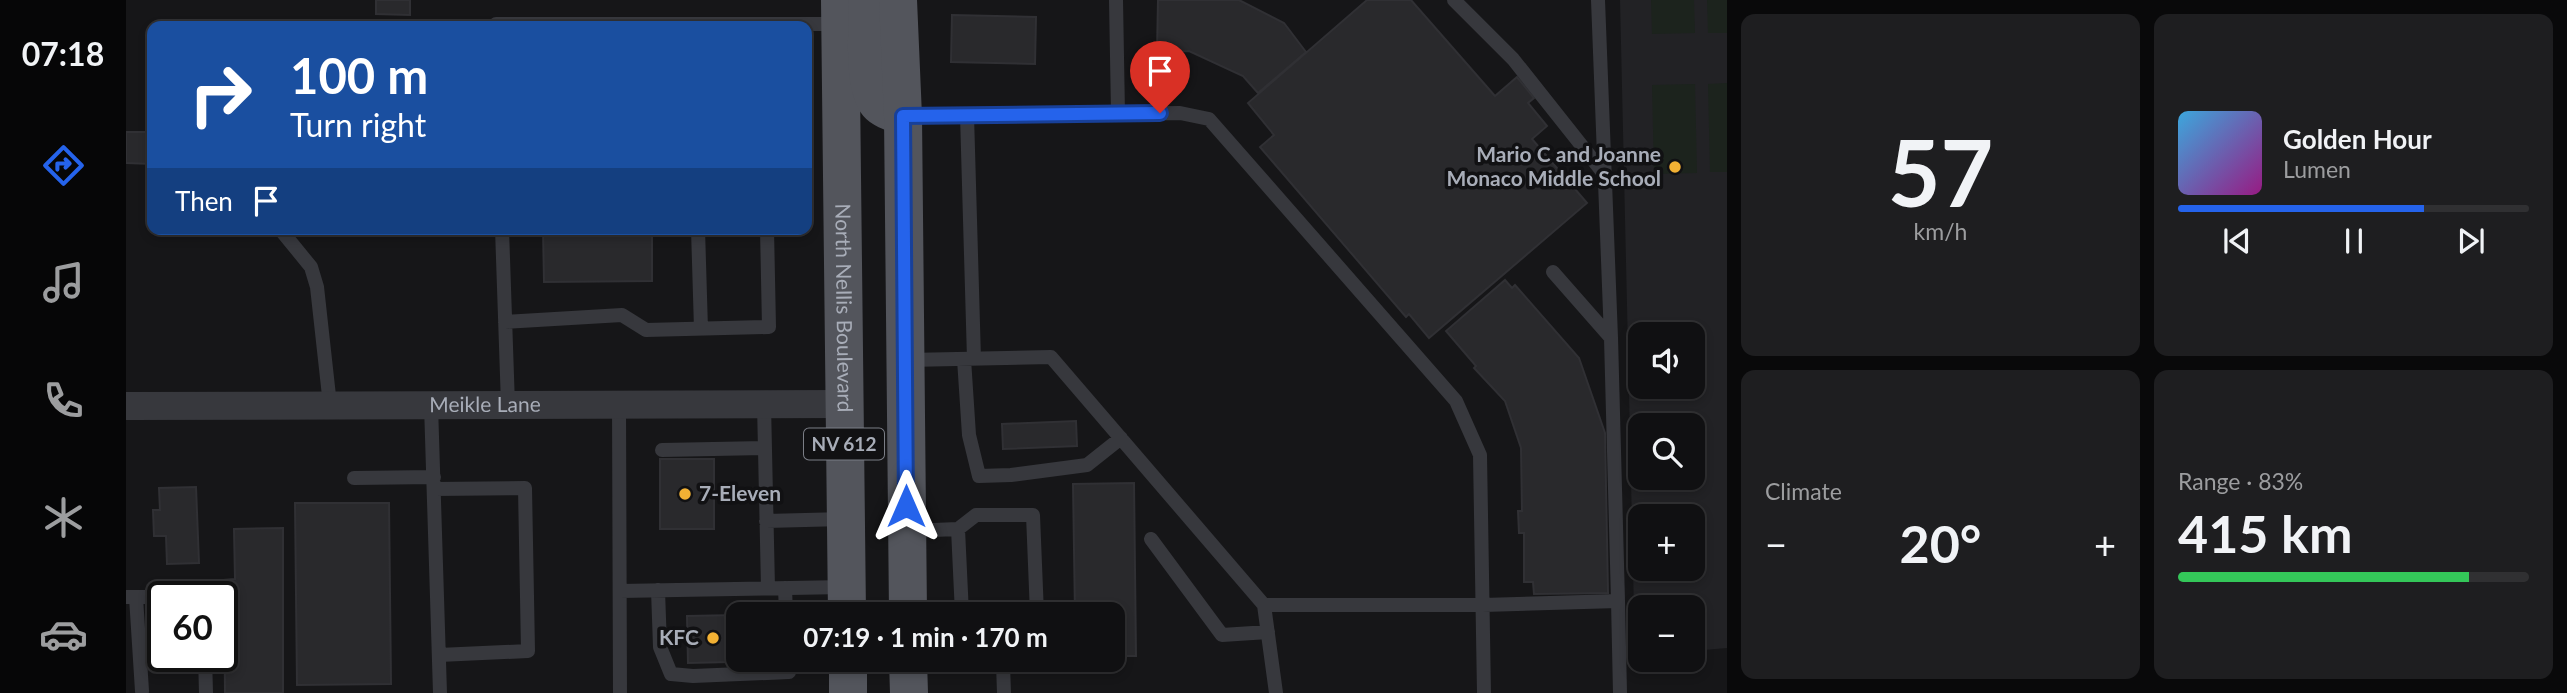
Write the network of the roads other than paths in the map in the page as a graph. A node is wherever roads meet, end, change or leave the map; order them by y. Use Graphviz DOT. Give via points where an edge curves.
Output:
graph roads {
  1 [pos="898,0"];
  2 [pos="1116,0"];
  3 [pos="1454,0"];
  4 [pos="1598,0"];
  5 [pos="850,8"];
  6 [pos="783,21"];
  7 [pos="1118,113"];
  8 [pos="967,115"];
  9 [pos="903,116"];
  10 [pos="1605,175"];
  11 [pos="285,235"];
  12 [pos="502,235"];
  13 [pos="698,235"];
  14 [pos="767,235"];
  15 [pos="1553,272"];
  16 [pos="505,322"];
  17 [pos="701,329"];
  18 [pos="1611,338"];
  19 [pos="969,359"];
  20 [pos="905,360"];
  21 [pos="619,404"];
  22 [pos="764,404"];
  23 [pos="844,404"];
  24 [pos="330,405"];
  25 [pos="432,405"];
  26 [pos="508,405"];
  27 [pos="126,406"];
  28 [pos="1121,439"];
  29 [pos="765,448"];
  30 [pos="662,450"];
  31 [pos="354,478"];
  32 [pos="434,483"];
  33 [pos="846,519"];
  34 [pos="766,521"];
  35 [pos="958,529"];
  36 [pos="907,531"];
  37 [pos="1151,539"];
  38 [pos="768,588"];
  39 [pos="785,588"];
  40 [pos="658,590"];
  41 [pos="620,591"];
  42 [pos="131,597"];
  43 [pos="847,601"];
  44 [pos="1618,601"];
  45 [pos="786,602"];
  46 [pos="908,602"];
  47 [pos="961,602"];
  48 [pos="1037,602"];
  49 [pos="1264,605"];
  50 [pos="1483,605"];
  51 [pos="1268,632"];
  52 [pos="439,655"];
  53 [pos="205,672"];
  54 [pos="789,672"];
  55 [pos="848,672"];
  56 [pos="908,672"];
  57 [pos="1001,672"];
  58 [pos="142,691"];
  59 [pos="206,693"];
  60 [pos="440,693"];
  61 [pos="620,693"];
  62 [pos="848,693"];
  63 [pos="909,693"];
  64 [pos="1004,693"];
  65 [pos="1276,693"];
  66 [pos="1484,693"];
  67 [pos="1620,693"];
  1 -- 9 [label="main road, NV 612"];
  2 -- 7 [label="lane"];
  3 -- 10 [label="lane" via="1513,59"];
  4 -- 10 [label="lane"];
  5 -- 6 [label="lane"];
  5 -- 9 [label="main road" via="871,91 879,105"];
  5 -- 23 [label="main road, North Nellis Boulevard / NV 612"];
  7 -- 8 [label="lane"];
  7 -- 50 [label="lane" via="1180,113 1209,120 1456,401 1480,455"];
  8 -- 9 [label="lane"];
  8 -- 19 [label="lane"];
  9 -- 20 [label="main road, NV 612"];
  10 -- 18 [label="lane"];
  11 -- 24 [label="lane" via="311,267 317,287"];
  12 -- 16 [label="lane"];
  13 -- 17 [label="lane"];
  14 -- 17 [label="lane" via="769,327"];
  15 -- 18 [label="lane"];
  16 -- 17 [label="lane" via="622,315 646,330"];
  16 -- 26 [label="lane"];
  18 -- 44 [label="lane"];
  19 -- 20 [label="lane"];
  19 -- 28 [label="lane" via="1051,357"];
  19 -- 28 [label="lane" via="969,435 979,476 1087,465"];
  20 -- 36 [label="main road, NV 612"];
  21 -- 22 [label="street, Meikle Lane"];
  21 -- 26 [label="street, Meikle Lane"];
  21 -- 41 [label="lane"];
  22 -- 23 [label="street, Meikle Lane"];
  22 -- 29 [label="lane"];
  23 -- 33 [label="main road, North Nellis Boulevard / NV 612"];
  24 -- 25 [label="street, Meikle Lane"];
  24 -- 27 [label="street, Meikle Lane"];
  25 -- 26 [label="street, Meikle Lane"];
  25 -- 32 [label="lane"];
  28 -- 49 [label="lane"];
  29 -- 30 [label="lane"];
  29 -- 34 [label="lane"];
  31 -- 32 [label="lane"];
  32 -- 52 [label="lane"];
  32 -- 52 [label="lane" via="525,488 528,652"];
  33 -- 34 [label="lane"];
  33 -- 43 [label="main road, North Nellis Boulevard / NV 612"];
  34 -- 38 [label="lane"];
  35 -- 36 [label="lane"];
  35 -- 47 [label="lane"];
  35 -- 48 [label="lane" via="976,515 1033,515"];
  36 -- 46 [label="main road, NV 612"];
  37 -- 51 [label="lane" via="1222,635"];
  38 -- 39 [label="lane"];
  38 -- 40 [label="lane"];
  39 -- 43 [label="lane"];
  39 -- 45 [label="lane"];
  40 -- 41 [label="lane"];
  40 -- 54 [label="lane" via="660,648 671,674"];
  41 -- 61 [label="lane"];
  42 -- 58 [label="lane"];
  44 -- 50 [label="lane"];
  44 -- 67 [label="lane"];
  49 -- 50 [label="lane"];
  49 -- 51 [label="lane"];
  50 -- 66 [label="lane"];
  51 -- 65 [label="lane"];
  52 -- 60 [label="lane"];
  53 -- 59 [label="lane"];
  55 -- 62 [label="main road"];
  56 -- 63 [label="main road"];
  57 -- 64 [label="lane"];
}
